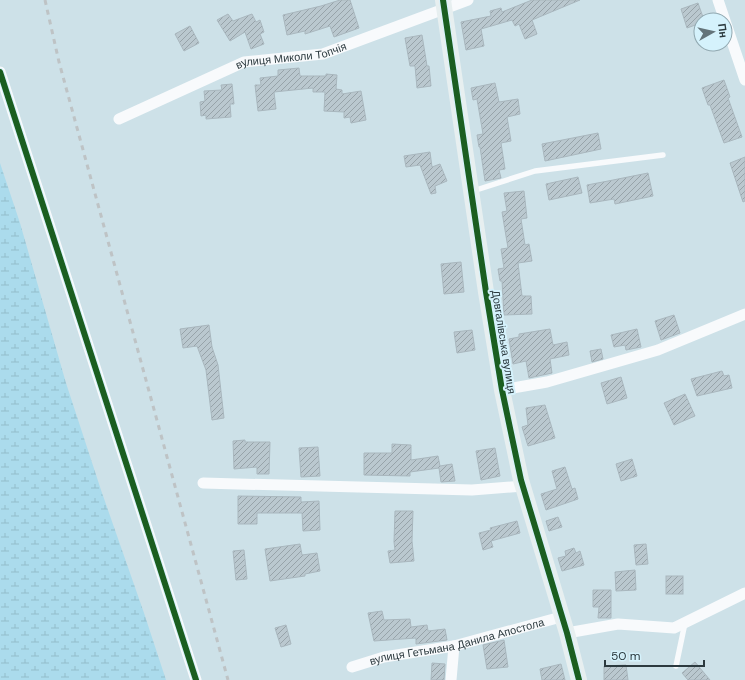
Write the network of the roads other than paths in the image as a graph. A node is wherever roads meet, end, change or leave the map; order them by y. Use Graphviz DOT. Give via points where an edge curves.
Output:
graph roads {
  1 [pos="468,0"];
  2 [pos="718,0"];
  3 [pos="444,4"];
  4 [pos="0,72"];
  5 [pos="745,80"];
  6 [pos="119,119"];
  7 [pos="663,155"];
  8 [pos="471,192"];
  9 [pos="745,314"];
  10 [pos="502,390"];
  11 [pos="203,483"];
  12 [pos="523,486"];
  13 [pos="745,593"];
  14 [pos="562,617"];
  15 [pos="685,623"];
  16 [pos="566,633"];
  17 [pos="454,646"];
  18 [pos="676,666"];
  19 [pos="352,667"];
  20 [pos="196,680"];
  21 [pos="451,680"];
  22 [pos="579,680"];
  1 -- 3 [label="street, вулиця Миколи Топчія"];
  2 -- 5 [label="street"];
  3 -- 6 [label="street, вулиця Миколи Топчія" via="323,54 244,62"];
  3 -- 8 [label="street, Довгалівська вулиця"];
  4 -- 20 [label="street"];
  7 -- 8 [label="lane" via="535,171"];
  8 -- 10 [label="street, Довгалівська вулиця"];
  9 -- 10 [label="street" via="658,350 547,382"];
  10 -- 12 [label="street, Довгалівська вулиця"];
  11 -- 12 [label="street" via="472,490"];
  12 -- 14 [label="street, Довгалівська вулиця"];
  13 -- 15 [label="street"];
  14 -- 16 [label="street, Довгалівська вулиця"];
  14 -- 17 [label="street, вулиця Гетьмана Данила Апостола"];
  15 -- 16 [label="street" via="674,628 618,624"];
  15 -- 18 [label="lane"];
  16 -- 22 [label="street, Довгалівська вулиця"];
  17 -- 19 [label="street, вулиця Гетьмана Данила Апостола" via="384,657"];
  17 -- 21 [label="street"];
}
